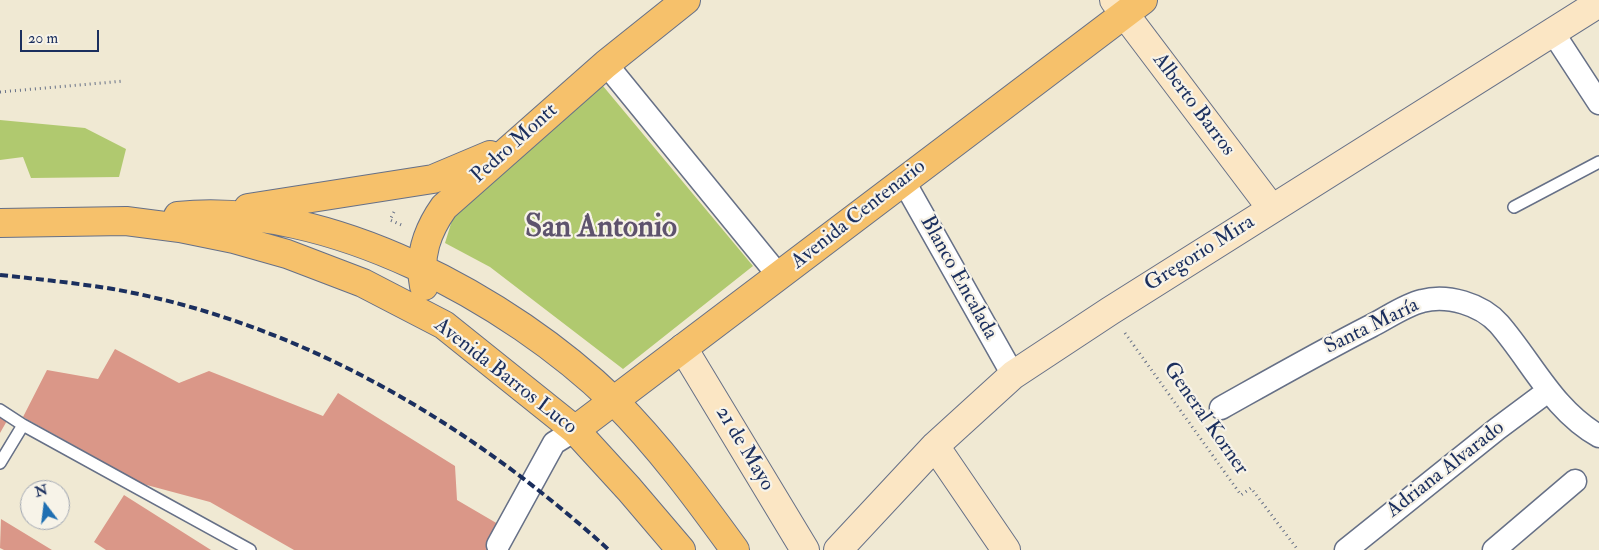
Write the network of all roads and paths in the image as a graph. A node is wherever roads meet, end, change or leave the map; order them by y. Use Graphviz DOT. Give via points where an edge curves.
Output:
graph roads {
  1 [pos="679,2"];
  2 [pos="1599,3"];
  3 [pos="1127,5"];
  4 [pos="1552,31"];
  5 [pos="606,64"];
  6 [pos="124,81"];
  7 [pos="0,92"];
  8 [pos="1599,103"];
  9 [pos="535,126"];
  10 [pos="1599,162"];
  11 [pos="903,180"];
  12 [pos="1514,207"];
  13 [pos="1272,209"];
  14 [pos="185,215"];
  15 [pos="126,221"];
  16 [pos="434,221"];
  17 [pos="0,222"];
  18 [pos="404,226"];
  19 [pos="422,269"];
  20 [pos="779,276"];
  21 [pos="1110,311"];
  22 [pos="444,325"];
  23 [pos="683,348"];
  24 [pos="1013,375"];
  25 [pos="1548,391"];
  26 [pos="614,401"];
  27 [pos="1221,408"];
  28 [pos="0,410"];
  29 [pos="23,425"];
  30 [pos="575,430"];
  31 [pos="1599,436"];
  32 [pos="935,446"];
  33 [pos="0,463"];
  34 [pos="1575,481"];
  35 [pos="498,545"];
  36 [pos="250,550"];
  37 [pos="681,550"];
  38 [pos="735,550"];
  39 [pos="805,550"];
  40 [pos="838,550"];
  41 [pos="1006,550"];
  42 [pos="1298,550"];
  43 [pos="1346,550"];
  44 [pos="1494,550"];
  1 -- 5 [label="main road, Pedro Montt"];
  2 -- 4 [label="street, Gregorio Mira"];
  3 -- 11 [label="main road, Avenida Centenario"];
  3 -- 13 [label="street, Alberto Barros"];
  4 -- 8 [label="street"];
  4 -- 13 [label="street, Gregorio Mira"];
  5 -- 9 [label="main road, Pedro Montt"];
  5 -- 20 [label="street"];
  6 -- 7 [label="path"];
  9 -- 14 [label="main road" via="490,154 433,179 282,204"];
  9 -- 16 [label="main road, Pedro Montt" via="444,207"];
  10 -- 12 [label="lane"];
  11 -- 20 [label="main road, Avenida Centenario"];
  11 -- 24 [label="street, Blanco Encalada"];
  13 -- 21 [label="street, Gregorio Mira"];
  14 -- 15 [label="main road, Avenida Barros Luco"];
  14 -- 19 [label="main road, Avenida Barros Luco" via="223,216 298,226 362,243"];
  15 -- 17 [label="main road"];
  15 -- 22 [label="main road, Avenida Barros Luco" via="234,239 287,254 363,283"];
  16 -- 18 [label="path"];
  16 -- 19 [label="main road, Pedro Montt" via="427,236"];
  19 -- 22 [label="main road, Pedro Montt" via="428,299"];
  19 -- 26 [label="main road, Avenida Barros Luco" via="523,329"];
  20 -- 23 [label="main road, Avenida Centenario"];
  21 -- 24 [label="street, Gregorio Mira"];
  21 -- 42 [label="path, General Korner" via="1241,495 1251,488"];
  22 -- 30 [label="main road, Avenida Barros Luco"];
  23 -- 26 [label="main road, Avenida Centenario"];
  23 -- 39 [label="street, 21 de Mayo"];
  24 -- 32 [label="street, Gregorio Mira"];
  25 -- 27 [label="street, Santa María" via="1490,316 1465,303 1436,299 1421,301 1331,346"];
  25 -- 31 [label="street, Santa María" via="1563,408"];
  25 -- 43 [label="street, Adriana Alvarado"];
  26 -- 30 [label="main road, Avenida Centenario"];
  26 -- 38 [label="main road, Avenida Barros Luco" via="684,483"];
  28 -- 29 [label="lane"];
  29 -- 33 [label="lane"];
  29 -- 36 [label="lane"];
  30 -- 35 [label="street" via="554,443"];
  30 -- 37 [label="main road, Avenida Barros Luco"];
  32 -- 40 [label="street, Gregorio Mira"];
  32 -- 41 [label="street"];
  34 -- 44 [label="street"];
}
